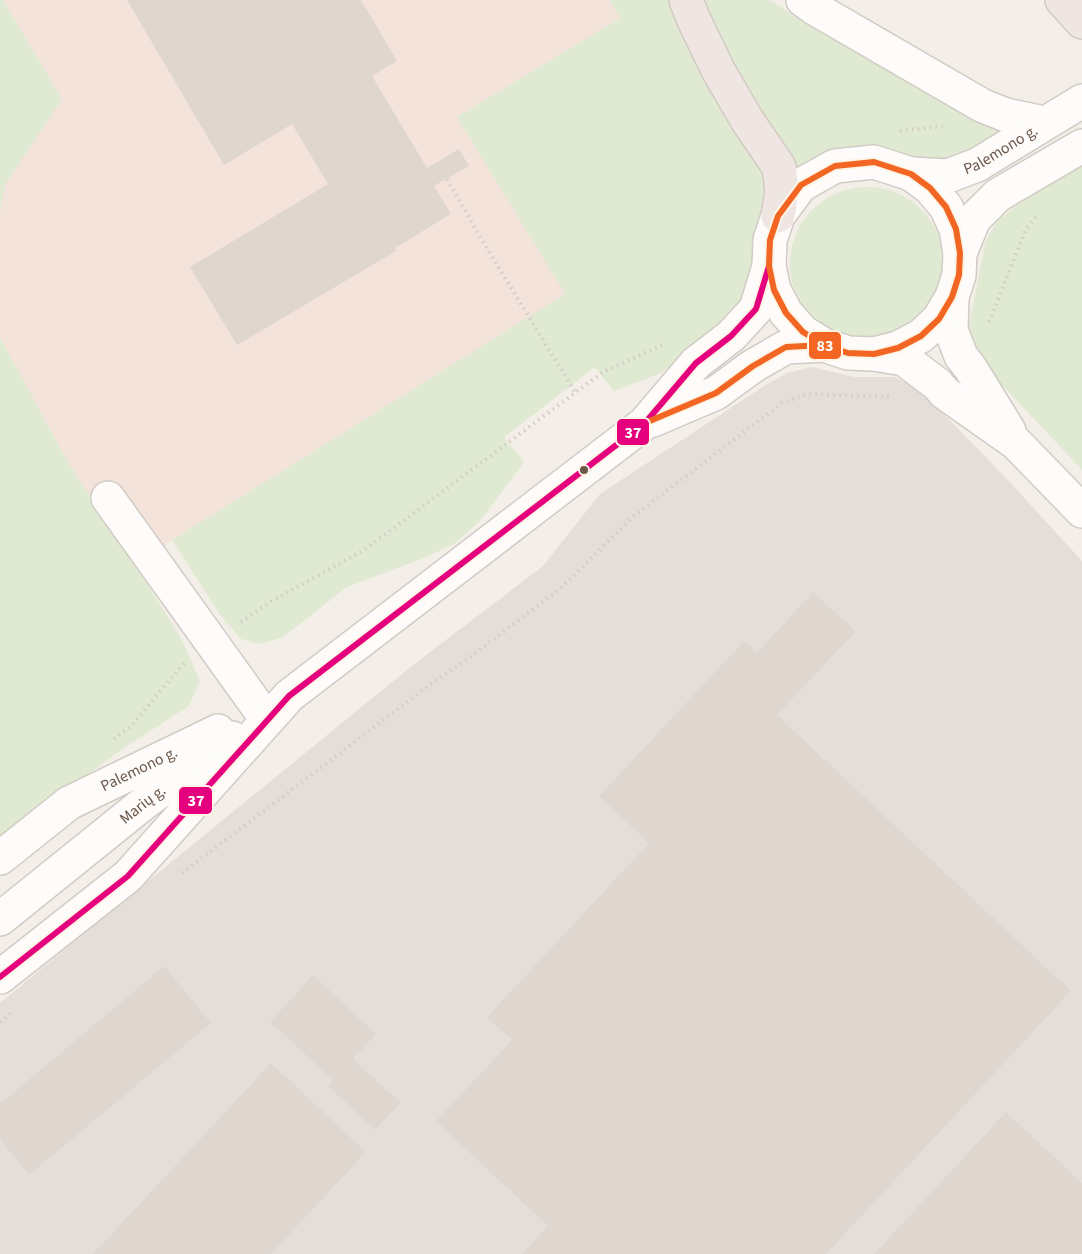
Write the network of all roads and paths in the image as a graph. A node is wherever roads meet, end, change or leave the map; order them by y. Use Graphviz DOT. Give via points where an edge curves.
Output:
graph roads {
  1 [pos="686,0"];
  2 [pos="803,0"];
  3 [pos="1062,0"];
  4 [pos="1082,22"];
  5 [pos="1082,101"];
  6 [pos="1044,123"];
  7 [pos="1082,147"];
  8 [pos="911,174"];
  9 [pos="447,179"];
  10 [pos="778,216"];
  11 [pos="960,253"];
  12 [pos="769,266"];
  13 [pos="952,297"];
  14 [pos="666,343"];
  15 [pos="824,345"];
  16 [pos="874,354"];
  17 [pos="575,392"];
  18 [pos="782,403"];
  19 [pos="645,423"];
  20 [pos="1016,443"];
  21 [pos="108,498"];
  22 [pos="1080,511"];
  23 [pos="211,642"];
  24 [pos="290,696"];
  25 [pos="261,710"];
  26 [pos="113,739"];
  27 [pos="0,858"];
  28 [pos="179,876"];
  29 [pos="0,919"];
  30 [pos="0,977"];
  31 [pos="12,1011"];
  32 [pos="0,1022"];
  1 -- 10 [label="highway" via="718,70 779,167 782,191"];
  2 -- 6 [label="street" via="983,106 1006,116"];
  3 -- 4 [label="highway"];
  5 -- 6 [label="street, Palemono g."];
  6 -- 8 [label="street, Palemono g." via="977,165 948,176"];
  7 -- 11 [label="street" via="998,195 974,219"];
  8 -- 10 [label="street" via="874,162 836,166 801,185"];
  8 -- 11 [label="street" via="946,207 956,229"];
  9 -- 17 [label="path"];
  10 -- 12 [label="street" via="770,240"];
  11 -- 13 [label="street"];
  12 -- 15 [label="street" via="774,290 786,313 803,332"];
  12 -- 19 [label="street, Palemono g." via="756,309 731,336 696,363"];
  13 -- 16 [label="street" via="939,319 921,336"];
  13 -- 20 [label="street" via="951,330 961,356"];
  14 -- 17 [label="path" via="603,372"];
  15 -- 16 [label="street" via="848,353"];
  15 -- 19 [label="street, Palemono g." via="786,347 716,393"];
  16 -- 20 [label="street" via="904,359"];
  17 -- 23 [label="path" via="364,550 272,601"];
  18 -- 28 [label="path" via="635,515 561,588"];
  19 -- 24 [label="street, Palemono g."];
  20 -- 22 [label="street"];
  21 -- 23 [label="street"];
  23 -- 25 [label="street"];
  23 -- 26 [label="path" via="180,666 132,725"];
  24 -- 25 [label="street, Palemono g."];
  24 -- 29 [label="street, Marių g." via="144,803"];
  24 -- 30 [label="street, Palemono g." via="128,876"];
  25 -- 27 [label="street, Palemono g." via="69,802"];
  31 -- 32 [label="path"];
}
